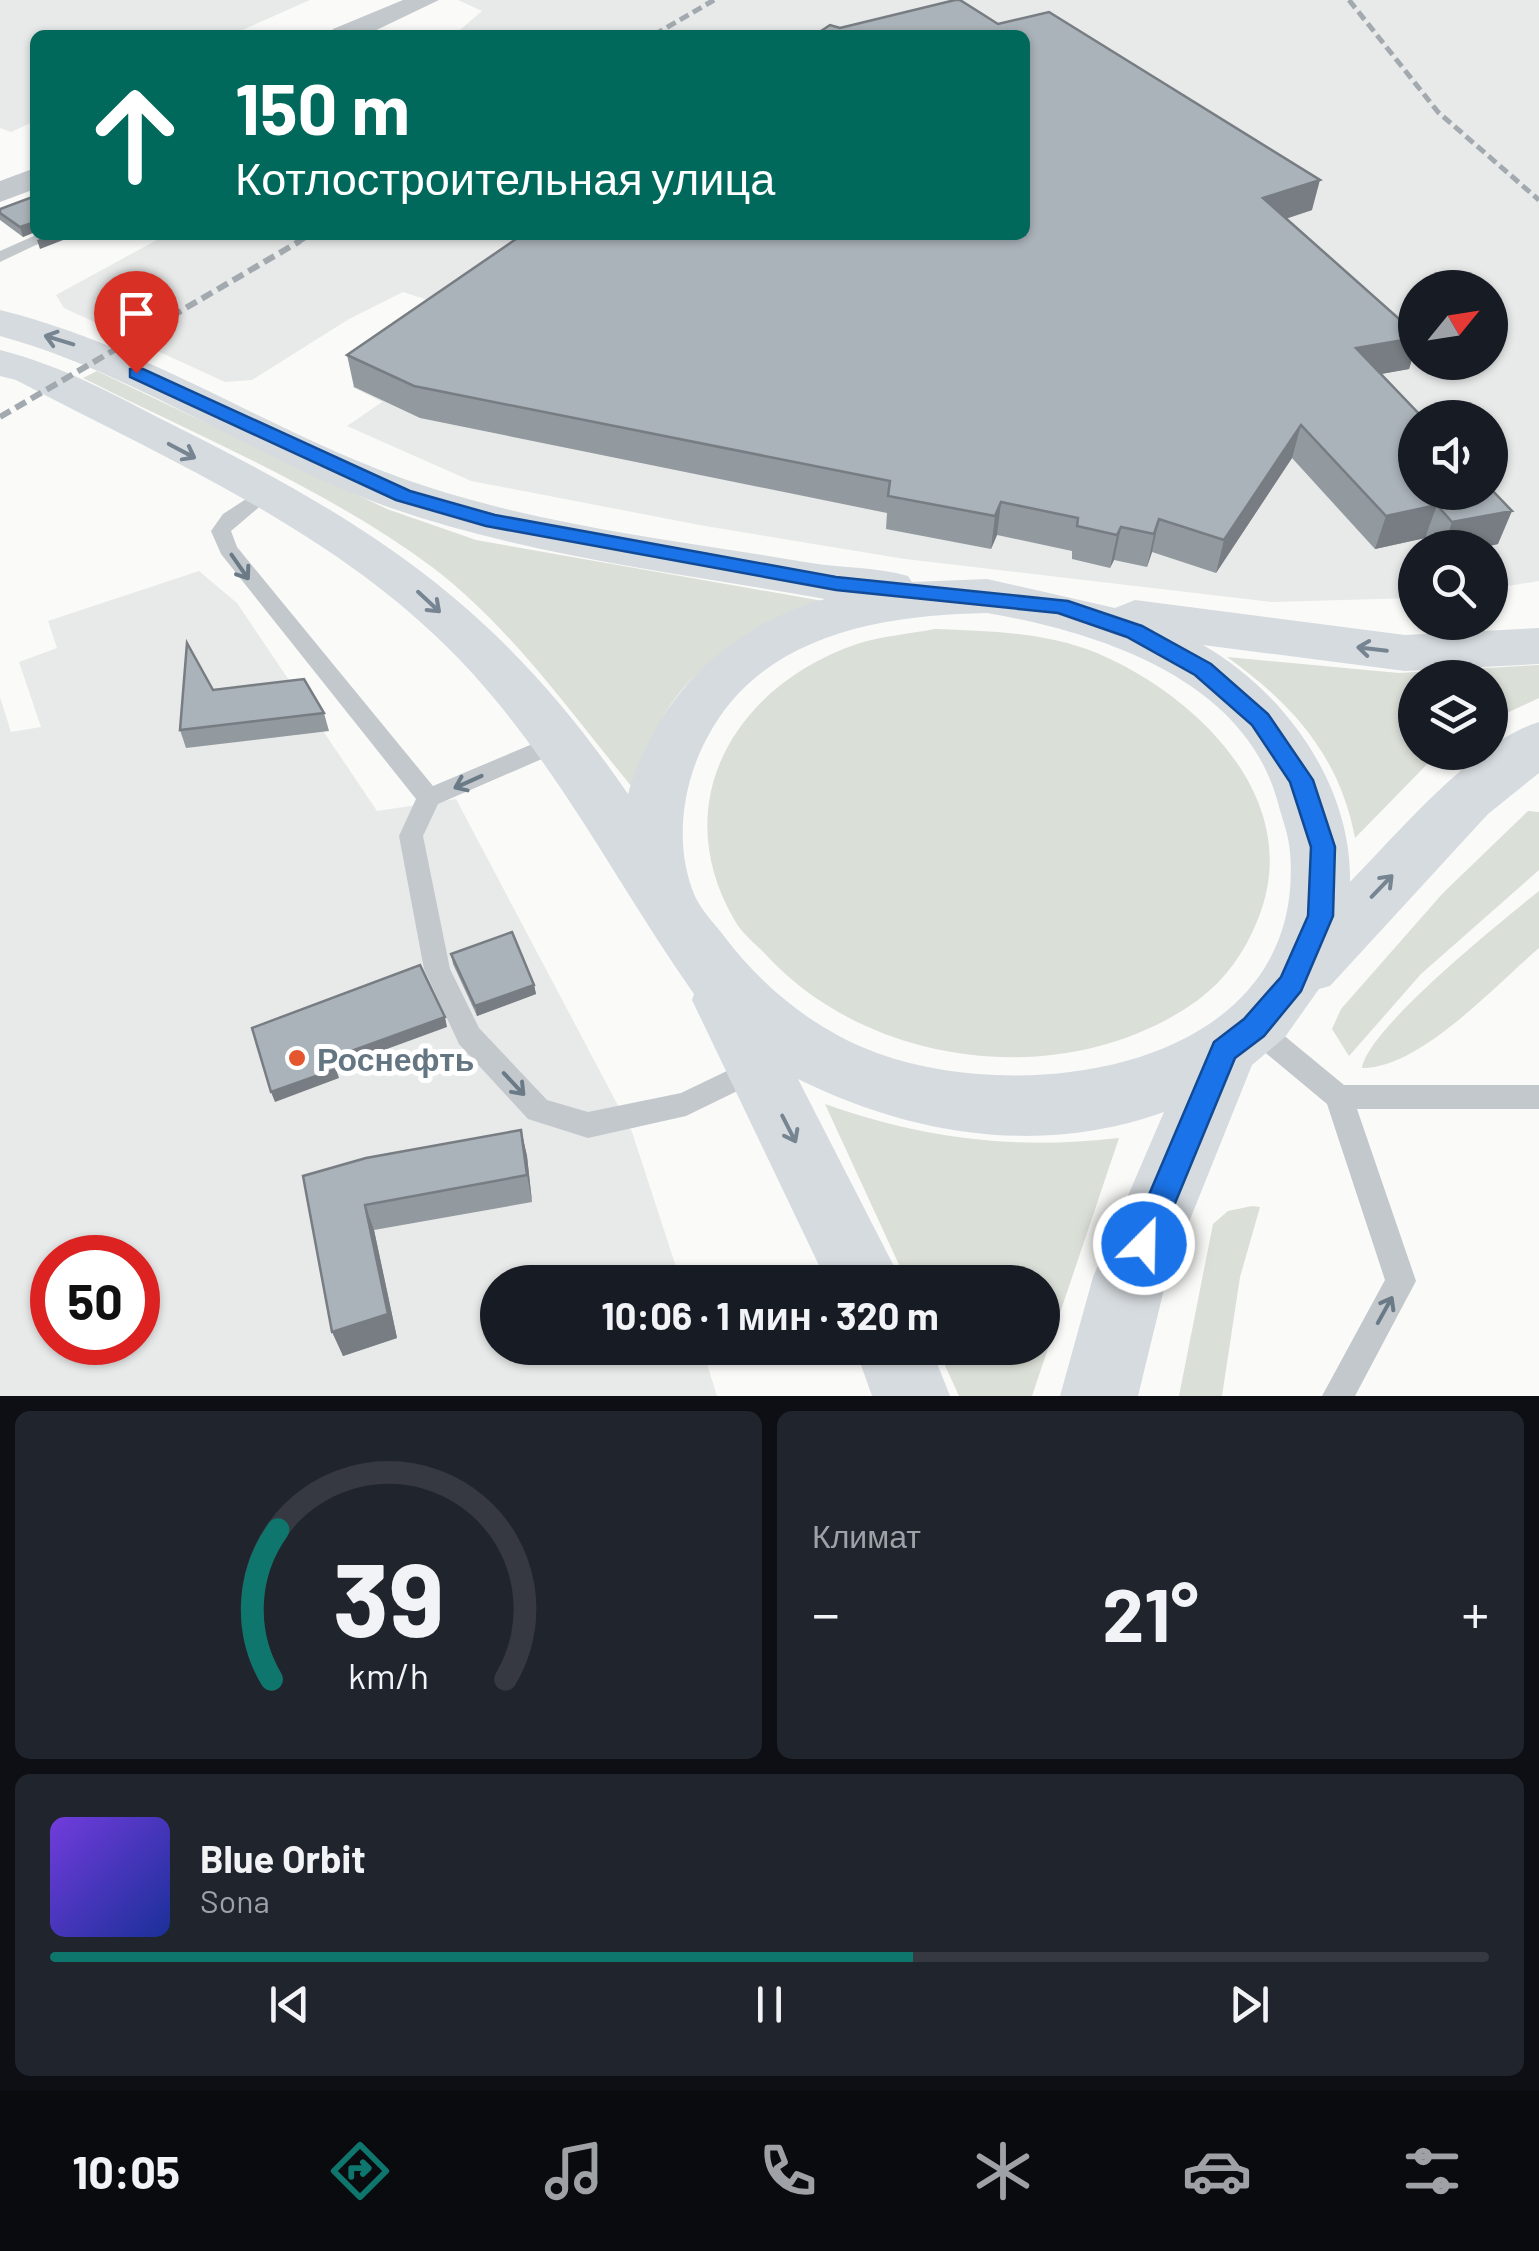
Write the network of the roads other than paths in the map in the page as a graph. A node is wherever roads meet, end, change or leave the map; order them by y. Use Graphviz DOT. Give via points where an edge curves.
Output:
graph roads {
  1 [pos="426,0"];
  2 [pos="355,30"];
  3 [pos="38,240"];
  4 [pos="0,257"];
  5 [pos="1,333"];
  6 [pos="263,494"];
  7 [pos="988,596"];
  8 [pos="1060,606"];
  9 [pos="1539,646"];
  10 [pos="1539,742"];
  11 [pos="558,743"];
  12 [pos="428,798"];
  13 [pos="664,897"];
  14 [pos="714,979"];
  15 [pos="1257,1021"];
  16 [pos="758,1068"];
  17 [pos="1339,1097"];
  18 [pos="1539,1098"];
  19 [pos="856,1265"];
  20 [pos="899,1365"];
  21 [pos="911,1396"];
  22 [pos="1099,1396"];
  23 [pos="1338,1396"];
  1 -- 2 [label="street"];
  3 -- 4 [label="lane"];
  5 -- 6 [label="main road, one-way" via="32,372"];
  7 -- 5 [label="main road, one-way" via="836,584 493,521 403,496 72,344"];
  6 -- 11 [label="main road, one-way" via="410,584 491,659"];
  6 -- 12 [label="lane, one-way" via="222,530 228,549"];
  7 -- 8 [label="main road"];
  7 -- 13 [label="main road" via="905,598 828,615 758,648 704,695 666,754 652,823"];
  9 -- 8 [label="main road, one-way" via="1404,653"];
  8 -- 15 [label="main road" via="1134,632 1203,670 1260,720 1301,780 1323,847 1320,916"];
  15 -- 10 [label="main road, one-way" via="1467,799"];
  11 -- 12 [label="lane, one-way"];
  11 -- 13 [label="main road"];
  12 -- 16 [label="lane, one-way" via="412,836 436,968 469,1036 538,1110 588,1126 686,1104"];
  13 -- 14 [label="main road"];
  14 -- 15 [label="main road" via="768,1028 836,1068 914,1095 981,1105 1081,1104 1158,1084"];
  14 -- 16 [label="main road"];
  15 -- 17 [label="lane"];
  15 -- 22 [label="main road" via="1130,1277"];
  16 -- 19 [label="main road, one-way"];
  17 -- 18 [label="lane"];
  23 -- 17 [label="lane, one-way" via="1400,1281"];
  20 -- 21 [label="main road"];
}
